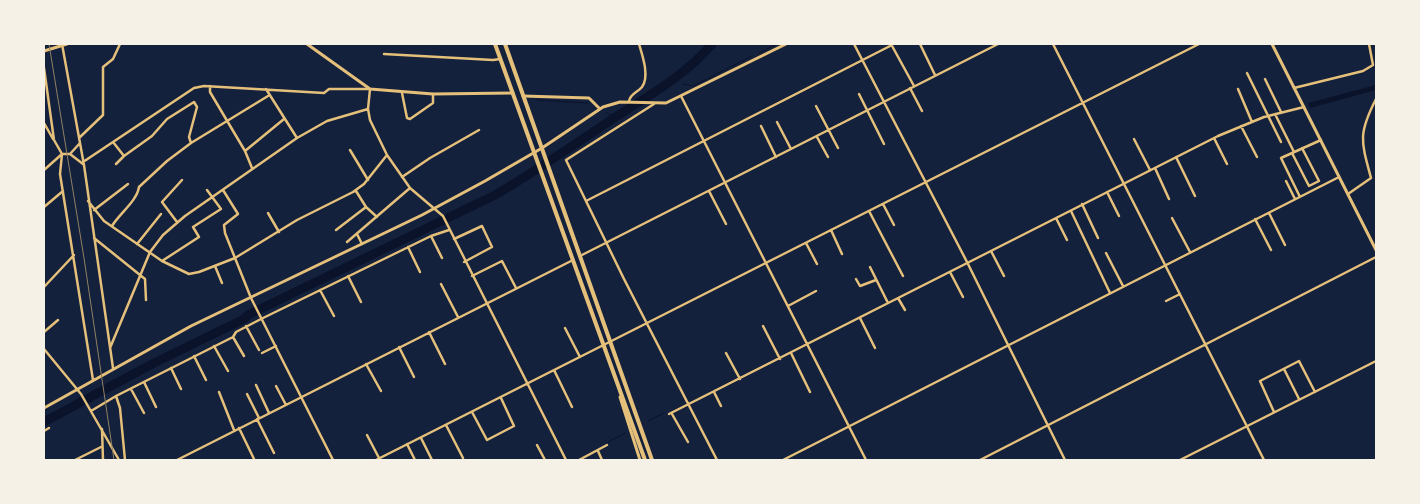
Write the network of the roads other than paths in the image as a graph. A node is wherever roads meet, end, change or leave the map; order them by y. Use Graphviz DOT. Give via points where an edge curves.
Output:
graph roads {
  1 [pos="64,44"];
  2 [pos="120,44"];
  3 [pos="307,44"];
  4 [pos="495,44"];
  5 [pos="505,44"];
  6 [pos="638,44"];
  7 [pos="786,44"];
  8 [pos="854,44"];
  9 [pos="920,44"];
  10 [pos="998,44"];
  11 [pos="1053,44"];
  12 [pos="1199,44"];
  13 [pos="1272,44"];
  14 [pos="1369,44"];
  15 [pos="892,45"];
  16 [pos="44,51"];
  17 [pos="384,54"];
  18 [pos="500,58"];
  19 [pos="862,60"];
  20 [pos="1375,66"];
  21 [pos="44,68"];
  22 [pos="1247,72"];
  23 [pos="935,75"];
  24 [pos="1264,79"];
  25 [pos="210,86"];
  26 [pos="912,87"];
  27 [pos="1294,88"];
  28 [pos="266,89"];
  29 [pos="370,89"];
  30 [pos="1238,89"];
  31 [pos="402,93"];
  32 [pos="513,93"];
  33 [pos="433,94"];
  34 [pos="859,94"];
  35 [pos="268,96"];
  36 [pos="524,96"];
  37 [pos="682,96"];
  38 [pos="1376,99"];
  39 [pos="628,100"];
  40 [pos="884,102"];
  41 [pos="1083,102"];
  42 [pos="654,104"];
  43 [pos="816,106"];
  44 [pos="1304,107"];
  45 [pos="600,108"];
  46 [pos="368,109"];
  47 [pos="868,111"];
  48 [pos="922,111"];
  49 [pos="1282,112"];
  50 [pos="1275,114"];
  51 [pos="1268,116"];
  52 [pos="285,119"];
  53 [pos="226,122"];
  54 [pos="777,122"];
  55 [pos="1252,122"];
  56 [pos="44,123"];
  57 [pos="761,126"];
  58 [pos="1241,126"];
  59 [pos="479,130"];
  60 [pos="829,130"];
  61 [pos="816,136"];
  62 [pos="79,138"];
  63 [pos="297,138"];
  64 [pos="1214,138"];
  65 [pos="1134,139"];
  66 [pos="54,140"];
  67 [pos="1320,140"];
  68 [pos="704,141"];
  69 [pos="113,142"];
  70 [pos="1281,142"];
  71 [pos="80,143"];
  72 [pos="191,143"];
  73 [pos="884,144"];
  74 [pos="542,148"];
  75 [pos="838,148"];
  76 [pos="1302,148"];
  77 [pos="792,149"];
  78 [pos="350,150"];
  79 [pos="244,151"];
  80 [pos="534,152"];
  81 [pos="1293,153"];
  82 [pos="62,154"];
  83 [pos="70,154"];
  84 [pos="387,155"];
  85 [pos="124,156"];
  86 [pos="776,157"];
  87 [pos="828,157"];
  88 [pos="1176,157"];
  89 [pos="1257,157"];
  90 [pos="84,163"];
  91 [pos="116,164"];
  92 [pos="1227,164"];
  93 [pos="252,168"];
  94 [pos="1154,168"];
  95 [pos="44,170"];
  96 [pos="1150,170"];
  97 [pos="1339,177"];
  98 [pos="402,178"];
  99 [pos="182,180"];
  100 [pos="368,180"];
  101 [pos="1286,181"];
  102 [pos="726,182"];
  103 [pos="924,182"];
  104 [pos="1124,183"];
  105 [pos="128,184"];
  106 [pos="410,188"];
  107 [pos="207,190"];
  108 [pos="223,190"];
  109 [pos="356,190"];
  110 [pos="63,191"];
  111 [pos="710,191"];
  112 [pos="1107,192"];
  113 [pos="1348,194"];
  114 [pos="1195,196"];
  115 [pos="1300,196"];
  116 [pos="213,197"];
  117 [pos="1169,199"];
  118 [pos="1295,199"];
  119 [pos="88,201"];
  120 [pos="586,201"];
  121 [pos="883,203"];
  122 [pos="1082,204"];
  123 [pos="44,207"];
  124 [pos="366,207"];
  125 [pos="433,208"];
  126 [pos="94,210"];
  127 [pos="1071,210"];
  128 [pos="869,211"];
  129 [pos="268,212"];
  130 [pos="1268,212"];
  131 [pos="161,214"];
  132 [pos="1119,216"];
  133 [pos="376,217"];
  134 [pos="1056,218"];
  135 [pos="1172,218"];
  136 [pos="1255,219"];
  137 [pos="177,222"];
  138 [pos="726,224"];
  139 [pos="894,225"];
  140 [pos="112,226"];
  141 [pos="448,228"];
  142 [pos="336,230"];
  143 [pos="831,230"];
  144 [pos="279,232"];
  145 [pos="357,234"];
  146 [pos="431,236"];
  147 [pos="93,237"];
  148 [pos="1098,238"];
  149 [pos="453,239"];
  150 [pos="1067,240"];
  151 [pos="347,242"];
  152 [pos="606,243"];
  153 [pos="806,243"];
  154 [pos="138,244"];
  155 [pos="362,244"];
  156 [pos="1285,245"];
  157 [pos="408,247"];
  158 [pos="991,250"];
  159 [pos="1271,250"];
  160 [pos="1376,250"];
  161 [pos="150,252"];
  162 [pos="1190,252"];
  163 [pos="1106,253"];
  164 [pos="842,254"];
  165 [pos="74,255"];
  166 [pos="580,256"];
  167 [pos="1376,257"];
  168 [pos="235,258"];
  169 [pos="442,258"];
  170 [pos="573,260"];
  171 [pos="162,261"];
  172 [pos="464,262"];
  173 [pos="967,262"];
  174 [pos="766,263"];
  175 [pos="817,264"];
  176 [pos="1165,264"];
  177 [pos="215,265"];
  178 [pos="870,267"];
  179 [pos="949,271"];
  180 [pos="420,272"];
  181 [pos="140,275"];
  182 [pos="348,276"];
  183 [pos="472,276"];
  184 [pos="903,276"];
  185 [pos="1004,276"];
  186 [pos="856,279"];
  187 [pos="876,280"];
  188 [pos="222,283"];
  189 [pos="441,284"];
  190 [pos="1123,286"];
  191 [pos="44,287"];
  192 [pos="516,288"];
  193 [pos="320,290"];
  194 [pos="816,291"];
  195 [pos="1110,293"];
  196 [pos="1180,294"];
  197 [pos="962,297"];
  198 [pos="251,298"];
  199 [pos="898,298"];
  200 [pos="146,300"];
  201 [pos="1166,301"];
  202 [pos="361,302"];
  203 [pos="486,303"];
  204 [pos="888,303"];
  205 [pos="788,306"];
  206 [pos="905,310"];
  207 [pos="334,316"];
  208 [pos="458,317"];
  209 [pos="260,318"];
  210 [pos="860,318"];
  211 [pos="58,320"];
  212 [pos="647,324"];
  213 [pos="246,326"];
  214 [pos="763,326"];
  215 [pos="565,328"];
  216 [pos="44,332"];
  217 [pos="429,332"];
  218 [pos="233,336"];
  219 [pos="611,341"];
  220 [pos="808,344"];
  221 [pos="602,345"];
  222 [pos="1007,345"];
  223 [pos="1206,345"];
  224 [pos="214,346"];
  225 [pos="276,346"];
  226 [pos="399,347"];
  227 [pos="44,348"];
  228 [pos="110,348"];
  229 [pos="875,348"];
  230 [pos="259,350"];
  231 [pos="262,352"];
  232 [pos="726,353"];
  233 [pos="791,353"];
  234 [pos="194,356"];
  235 [pos="244,356"];
  236 [pos="580,357"];
  237 [pos="780,359"];
  238 [pos="1376,361"];
  239 [pos="366,364"];
  240 [pos="445,364"];
  241 [pos="113,368"];
  242 [pos="172,368"];
  243 [pos="1284,369"];
  244 [pos="554,370"];
  245 [pos="228,371"];
  246 [pos="414,377"];
  247 [pos="740,379"];
  248 [pos="93,380"];
  249 [pos="206,380"];
  250 [pos="144,382"];
  251 [pos="527,384"];
  252 [pos="256,385"];
  253 [pos="276,386"];
  254 [pos="78,388"];
  255 [pos="131,389"];
  256 [pos="182,389"];
  257 [pos="381,391"];
  258 [pos="219,392"];
  259 [pos="714,392"];
  260 [pos="810,392"];
  261 [pos="1315,392"];
  262 [pos="247,394"];
  263 [pos="116,396"];
  264 [pos="301,397"];
  265 [pos="620,397"];
  266 [pos="501,398"];
  267 [pos="1299,399"];
  268 [pos="286,405"];
  269 [pos="688,405"];
  270 [pos="156,406"];
  271 [pos="721,406"];
  272 [pos="572,407"];
  273 [pos="44,408"];
  274 [pos="91,411"];
  275 [pos="472,412"];
  276 [pos="1274,412"];
  277 [pos="144,413"];
  278 [pos="269,413"];
  279 [pos="258,419"];
  280 [pos="446,425"];
  281 [pos="1048,425"];
  282 [pos="1247,426"];
  283 [pos="849,427"];
  284 [pos="50,428"];
  285 [pos="239,428"];
  286 [pos="102,429"];
  287 [pos="234,430"];
  288 [pos="44,431"];
  289 [pos="368,435"];
  290 [pos="421,438"];
  291 [pos="688,442"];
  292 [pos="407,444"];
  293 [pos="537,445"];
  294 [pos="607,445"];
  295 [pos="101,447"];
  296 [pos="598,451"];
  297 [pos="274,452"];
  298 [pos="463,458"];
  299 [pos="254,459"];
  300 [pos="378,459"];
  301 [pos="75,460"];
  302 [pos="103,460"];
  303 [pos="119,460"];
  304 [pos="125,460"];
  305 [pos="177,460"];
  306 [pos="333,460"];
  307 [pos="415,460"];
  308 [pos="432,460"];
  309 [pos="545,460"];
  310 [pos="566,460"];
  311 [pos="579,460"];
  312 [pos="602,460"];
  313 [pos="640,460"];
  314 [pos="645,460"];
  315 [pos="653,460"];
  316 [pos="717,460"];
  317 [pos="783,460"];
  318 [pos="866,460"];
  319 [pos="980,460"];
  320 [pos="1065,460"];
  321 [pos="1180,460"];
  322 [pos="1264,460"];
  1 -- 16 [label="street"];
  1 -- 62 [label="street"];
  2 -- 62 [label="street" via="113,59 103,68 103,115"];
  3 -- 29 [label="street"];
  4 -- 18 [label="highway"];
  5 -- 36 [label="highway"];
  6 -- 39 [label="street" via="644,80"];
  7 -- 37 [label="street"];
  8 -- 19 [label="street"];
  9 -- 23 [label="street"];
  10 -- 23 [label="street"];
  11 -- 41 [label="street"];
  12 -- 41 [label="street"];
  13 -- 27 [label="street"];
  14 -- 20 [label="street"];
  15 -- 19 [label="street"];
  15 -- 26 [label="street"];
  17 -- 18 [label="street"];
  18 -- 32 [label="highway"];
  19 -- 40 [label="street"];
  19 -- 68 [label="street"];
  20 -- 27 [label="street"];
  21 -- 66 [label="street"];
  22 -- 51 [label="street"];
  23 -- 26 [label="street"];
  24 -- 49 [label="street"];
  25 -- 28 [label="street"];
  25 -- 53 [label="street"];
  25 -- 69 [label="street" via="194,88"];
  26 -- 40 [label="street"];
  26 -- 48 [label="street"];
  27 -- 44 [label="street"];
  28 -- 29 [label="street" via="324,93 329,88"];
  28 -- 35 [label="street"];
  29 -- 31 [label="street"];
  29 -- 46 [label="street"];
  30 -- 55 [label="street"];
  31 -- 33 [label="street"];
  31 -- 33 [label="street" via="410,119 433,104"];
  32 -- 33 [label="street"];
  32 -- 80 [label="highway"];
  34 -- 47 [label="street"];
  35 -- 52 [label="street"];
  35 -- 53 [label="street"];
  36 -- 45 [label="street" via="589,98"];
  36 -- 74 [label="highway"];
  37 -- 42 [label="street"];
  37 -- 68 [label="street"];
  38 -- 113 [label="street" via="1362,130 1362,145 1371,178"];
  39 -- 42 [label="street"];
  39 -- 45 [label="street"];
  40 -- 47 [label="street"];
  40 -- 103 [label="street"];
  41 -- 103 [label="street"];
  41 -- 104 [label="street"];
  42 -- 120 [label="street" via="566,160"];
  43 -- 60 [label="street"];
  44 -- 49 [label="street"];
  44 -- 67 [label="street"];
  45 -- 74 [label="street"];
  46 -- 63 [label="street" via="327,121"];
  46 -- 84 [label="street"];
  47 -- 60 [label="street"];
  47 -- 73 [label="street"];
  49 -- 50 [label="street"];
  50 -- 51 [label="street"];
  50 -- 81 [label="street"];
  51 -- 55 [label="street"];
  51 -- 70 [label="street"];
  52 -- 63 [label="street"];
  52 -- 79 [label="street"];
  53 -- 72 [label="street"];
  53 -- 79 [label="street"];
  54 -- 77 [label="street"];
  55 -- 58 [label="street"];
  56 -- 66 [label="street"];
  57 -- 86 [label="street"];
  58 -- 64 [label="street"];
  58 -- 89 [label="street"];
  59 -- 98 [label="street"];
  60 -- 61 [label="street"];
  60 -- 75 [label="street"];
  61 -- 77 [label="street"];
  61 -- 87 [label="street"];
  62 -- 71 [label="street"];
  63 -- 93 [label="street"];
  64 -- 88 [label="street"];
  64 -- 92 [label="street"];
  65 -- 96 [label="street"];
  66 -- 82 [label="street"];
  67 -- 76 [label="street"];
  67 -- 97 [label="street"];
  68 -- 102 [label="street"];
  68 -- 120 [label="street"];
  69 -- 85 [label="street"];
  69 -- 90 [label="street"];
  71 -- 83 [label="street"];
  71 -- 90 [label="street"];
  72 -- 85 [label="street" via="189,137 197,107 194,102 167,118 152,136"];
  72 -- 140 [label="street" via="139,188"];
  74 -- 80 [label="street"];
  74 -- 166 [label="highway"];
  76 -- 81 [label="street"];
  76 -- 81 [label="street" via="1319,181 1309,186"];
  77 -- 86 [label="street"];
  78 -- 100 [label="street"];
  79 -- 93 [label="street"];
  80 -- 125 [label="street"];
  80 -- 170 [label="highway"];
  81 -- 115 [label="street" via="1281,158"];
  82 -- 83 [label="street"];
  82 -- 95 [label="street"];
  82 -- 110 [label="street" via="60,174"];
  83 -- 90 [label="street"];
  84 -- 98 [label="street"];
  84 -- 100 [label="street"];
  85 -- 91 [label="street"];
  86 -- 102 [label="street"];
  88 -- 94 [label="street"];
  88 -- 114 [label="street"];
  90 -- 119 [label="street"];
  93 -- 108 [label="street"];
  94 -- 96 [label="street"];
  94 -- 117 [label="street"];
  96 -- 104 [label="street"];
  97 -- 113 [label="street"];
  97 -- 115 [label="street"];
  98 -- 106 [label="street"];
  99 -- 137 [label="street" via="162,202"];
  100 -- 109 [label="street"];
  101 -- 118 [label="street"];
  102 -- 111 [label="street"];
  102 -- 174 [label="street"];
  103 -- 121 [label="street"];
  103 -- 173 [label="street"];
  104 -- 112 [label="street"];
  104 -- 176 [label="street"];
  105 -- 126 [label="street"];
  106 -- 125 [label="street"];
  106 -- 133 [label="street"];
  107 -- 116 [label="street"];
  108 -- 116 [label="street"];
  108 -- 168 [label="street" via="238,214 224,225"];
  109 -- 124 [label="street"];
  109 -- 144 [label="street"];
  110 -- 123 [label="street"];
  110 -- 165 [label="street"];
  111 -- 138 [label="street"];
  111 -- 152 [label="street"];
  112 -- 122 [label="street"];
  112 -- 132 [label="street"];
  113 -- 160 [label="street"];
  115 -- 118 [label="street"];
  116 -- 137 [label="street"];
  116 -- 171 [label="street" via="221,210 193,227 199,237"];
  118 -- 130 [label="street"];
  119 -- 126 [label="street"];
  119 -- 147 [label="street"];
  120 -- 152 [label="street"];
  121 -- 128 [label="street"];
  121 -- 139 [label="street"];
  122 -- 127 [label="street"];
  122 -- 148 [label="street"];
  124 -- 133 [label="street"];
  124 -- 142 [label="street"];
  125 -- 141 [label="street" via="440,212"];
  125 -- 155 [label="street"];
  126 -- 140 [label="street"];
  127 -- 134 [label="street"];
  127 -- 195 [label="street"];
  128 -- 143 [label="street"];
  128 -- 184 [label="street"];
  129 -- 144 [label="street"];
  130 -- 136 [label="street"];
  130 -- 156 [label="street"];
  131 -- 154 [label="street"];
  133 -- 145 [label="street"];
  134 -- 150 [label="street"];
  134 -- 158 [label="street"];
  135 -- 162 [label="street"];
  136 -- 159 [label="street"];
  136 -- 162 [label="street"];
  137 -- 161 [label="street" via="158,239"];
  140 -- 154 [label="street"];
  141 -- 146 [label="street"];
  141 -- 149 [label="street"];
  143 -- 153 [label="street"];
  143 -- 164 [label="street"];
  144 -- 168 [label="street"];
  145 -- 151 [label="street"];
  145 -- 155 [label="street"];
  146 -- 157 [label="street"];
  146 -- 169 [label="street"];
  147 -- 181 [label="street"];
  147 -- 228 [label="street"];
  149 -- 172 [label="street"];
  149 -- 172 [label="street" via="482,226 492,247"];
  152 -- 166 [label="street"];
  152 -- 212 [label="street"];
  153 -- 174 [label="street"];
  153 -- 175 [label="street"];
  154 -- 161 [label="street"];
  155 -- 198 [label="street"];
  157 -- 180 [label="street"];
  157 -- 182 [label="street"];
  158 -- 173 [label="street"];
  158 -- 185 [label="street"];
  161 -- 171 [label="street"];
  161 -- 181 [label="street"];
  162 -- 176 [label="street"];
  163 -- 190 [label="street"];
  165 -- 191 [label="street"];
  165 -- 248 [label="street"];
  166 -- 219 [label="highway"];
  167 -- 223 [label="street"];
  168 -- 177 [label="street"];
  168 -- 198 [label="street"];
  170 -- 192 [label="street"];
  170 -- 221 [label="highway"];
  171 -- 177 [label="street" via="189,274"];
  172 -- 183 [label="street"];
  173 -- 179 [label="street"];
  173 -- 222 [label="street"];
  174 -- 205 [label="street"];
  174 -- 212 [label="street"];
  176 -- 190 [label="street"];
  176 -- 196 [label="street"];
  177 -- 188 [label="street"];
  178 -- 187 [label="street"];
  179 -- 197 [label="street"];
  179 -- 199 [label="street"];
  181 -- 200 [label="street" via="145,279"];
  181 -- 228 [label="street"];
  182 -- 193 [label="street"];
  182 -- 202 [label="street"];
  183 -- 192 [label="street" via="502,261"];
  183 -- 203 [label="street"];
  186 -- 187 [label="street" via="860,286"];
  187 -- 204 [label="street"];
  189 -- 208 [label="street"];
  190 -- 195 [label="street"];
  192 -- 203 [label="street"];
  193 -- 207 [label="street"];
  193 -- 209 [label="street"];
  194 -- 205 [label="street"];
  195 -- 222 [label="street"];
  196 -- 201 [label="street"];
  196 -- 223 [label="street"];
  198 -- 209 [label="street"];
  198 -- 241 [label="street"];
  199 -- 204 [label="street"];
  199 -- 206 [label="street"];
  203 -- 208 [label="street"];
  203 -- 251 [label="street"];
  204 -- 210 [label="street"];
  205 -- 220 [label="street"];
  208 -- 217 [label="street"];
  209 -- 213 [label="street"];
  209 -- 225 [label="street"];
  210 -- 220 [label="street"];
  210 -- 229 [label="street"];
  211 -- 216 [label="street"];
  212 -- 219 [label="street"];
  212 -- 269 [label="street"];
  213 -- 218 [label="street"];
  213 -- 230 [label="street"];
  214 -- 237 [label="street"];
  215 -- 236 [label="street"];
  217 -- 226 [label="street"];
  217 -- 240 [label="street"];
  218 -- 224 [label="street"];
  218 -- 235 [label="street"];
  219 -- 221 [label="street"];
  219 -- 315 [label="highway"];
  220 -- 233 [label="street"];
  220 -- 283 [label="street"];
  221 -- 236 [label="street"];
  221 -- 265 [label="highway"];
  222 -- 281 [label="street"];
  222 -- 283 [label="street"];
  223 -- 281 [label="street"];
  223 -- 282 [label="street"];
  224 -- 234 [label="street"];
  224 -- 245 [label="street"];
  225 -- 231 [label="street"];
  225 -- 264 [label="street"];
  226 -- 239 [label="street"];
  226 -- 246 [label="street"];
  227 -- 254 [label="street"];
  228 -- 241 [label="street"];
  232 -- 247 [label="street"];
  233 -- 237 [label="street"];
  233 -- 260 [label="street"];
  234 -- 242 [label="street"];
  234 -- 249 [label="street"];
  236 -- 244 [label="street"];
  237 -- 247 [label="street"];
  238 -- 261 [label="street"];
  239 -- 257 [label="street"];
  239 -- 264 [label="street"];
  241 -- 248 [label="street"];
  242 -- 250 [label="street"];
  242 -- 256 [label="street"];
  243 -- 261 [label="street" via="1299,361"];
  243 -- 267 [label="street"];
  243 -- 276 [label="street" via="1260,381"];
  244 -- 251 [label="street"];
  244 -- 272 [label="street"];
  247 -- 259 [label="street"];
  248 -- 254 [label="street"];
  250 -- 255 [label="street"];
  250 -- 270 [label="street"];
  251 -- 266 [label="street"];
  251 -- 310 [label="street"];
  252 -- 278 [label="street"];
  253 -- 268 [label="street"];
  254 -- 273 [label="street"];
  254 -- 274 [label="street"];
  255 -- 263 [label="street"];
  255 -- 277 [label="street"];
  258 -- 287 [label="street"];
  259 -- 269 [label="street"];
  259 -- 271 [label="street"];
  261 -- 267 [label="street"];
  262 -- 279 [label="street"];
  263 -- 274 [label="street"];
  263 -- 304 [label="street"];
  264 -- 268 [label="street"];
  264 -- 306 [label="street"];
  265 -- 313 [label="street"];
  265 -- 314 [label="highway"];
  266 -- 275 [label="street"];
  266 -- 275 [label="street" via="514,426 487,440"];
  267 -- 276 [label="street"];
  268 -- 278 [label="street"];
  269 -- 291 [label="street" via="671,414"];
  269 -- 316 [label="street"];
  274 -- 286 [label="street"];
  275 -- 280 [label="street"];
  276 -- 282 [label="street"];
  278 -- 279 [label="street"];
  279 -- 285 [label="street"];
  279 -- 297 [label="street"];
  280 -- 290 [label="street"];
  280 -- 298 [label="street"];
  281 -- 319 [label="street"];
  281 -- 320 [label="street"];
  282 -- 321 [label="street"];
  282 -- 322 [label="street"];
  283 -- 317 [label="street"];
  283 -- 318 [label="street"];
  284 -- 288 [label="street"];
  285 -- 287 [label="street"];
  285 -- 299 [label="street"];
  286 -- 295 [label="street"];
  286 -- 303 [label="street"];
  287 -- 305 [label="street"];
  289 -- 300 [label="street"];
  290 -- 292 [label="street"];
  290 -- 308 [label="street"];
  292 -- 300 [label="street"];
  292 -- 307 [label="street"];
  293 -- 309 [label="street"];
  294 -- 296 [label="street"];
  295 -- 301 [label="street"];
  295 -- 302 [label="street"];
  296 -- 311 [label="street"];
  296 -- 312 [label="street"];
}
